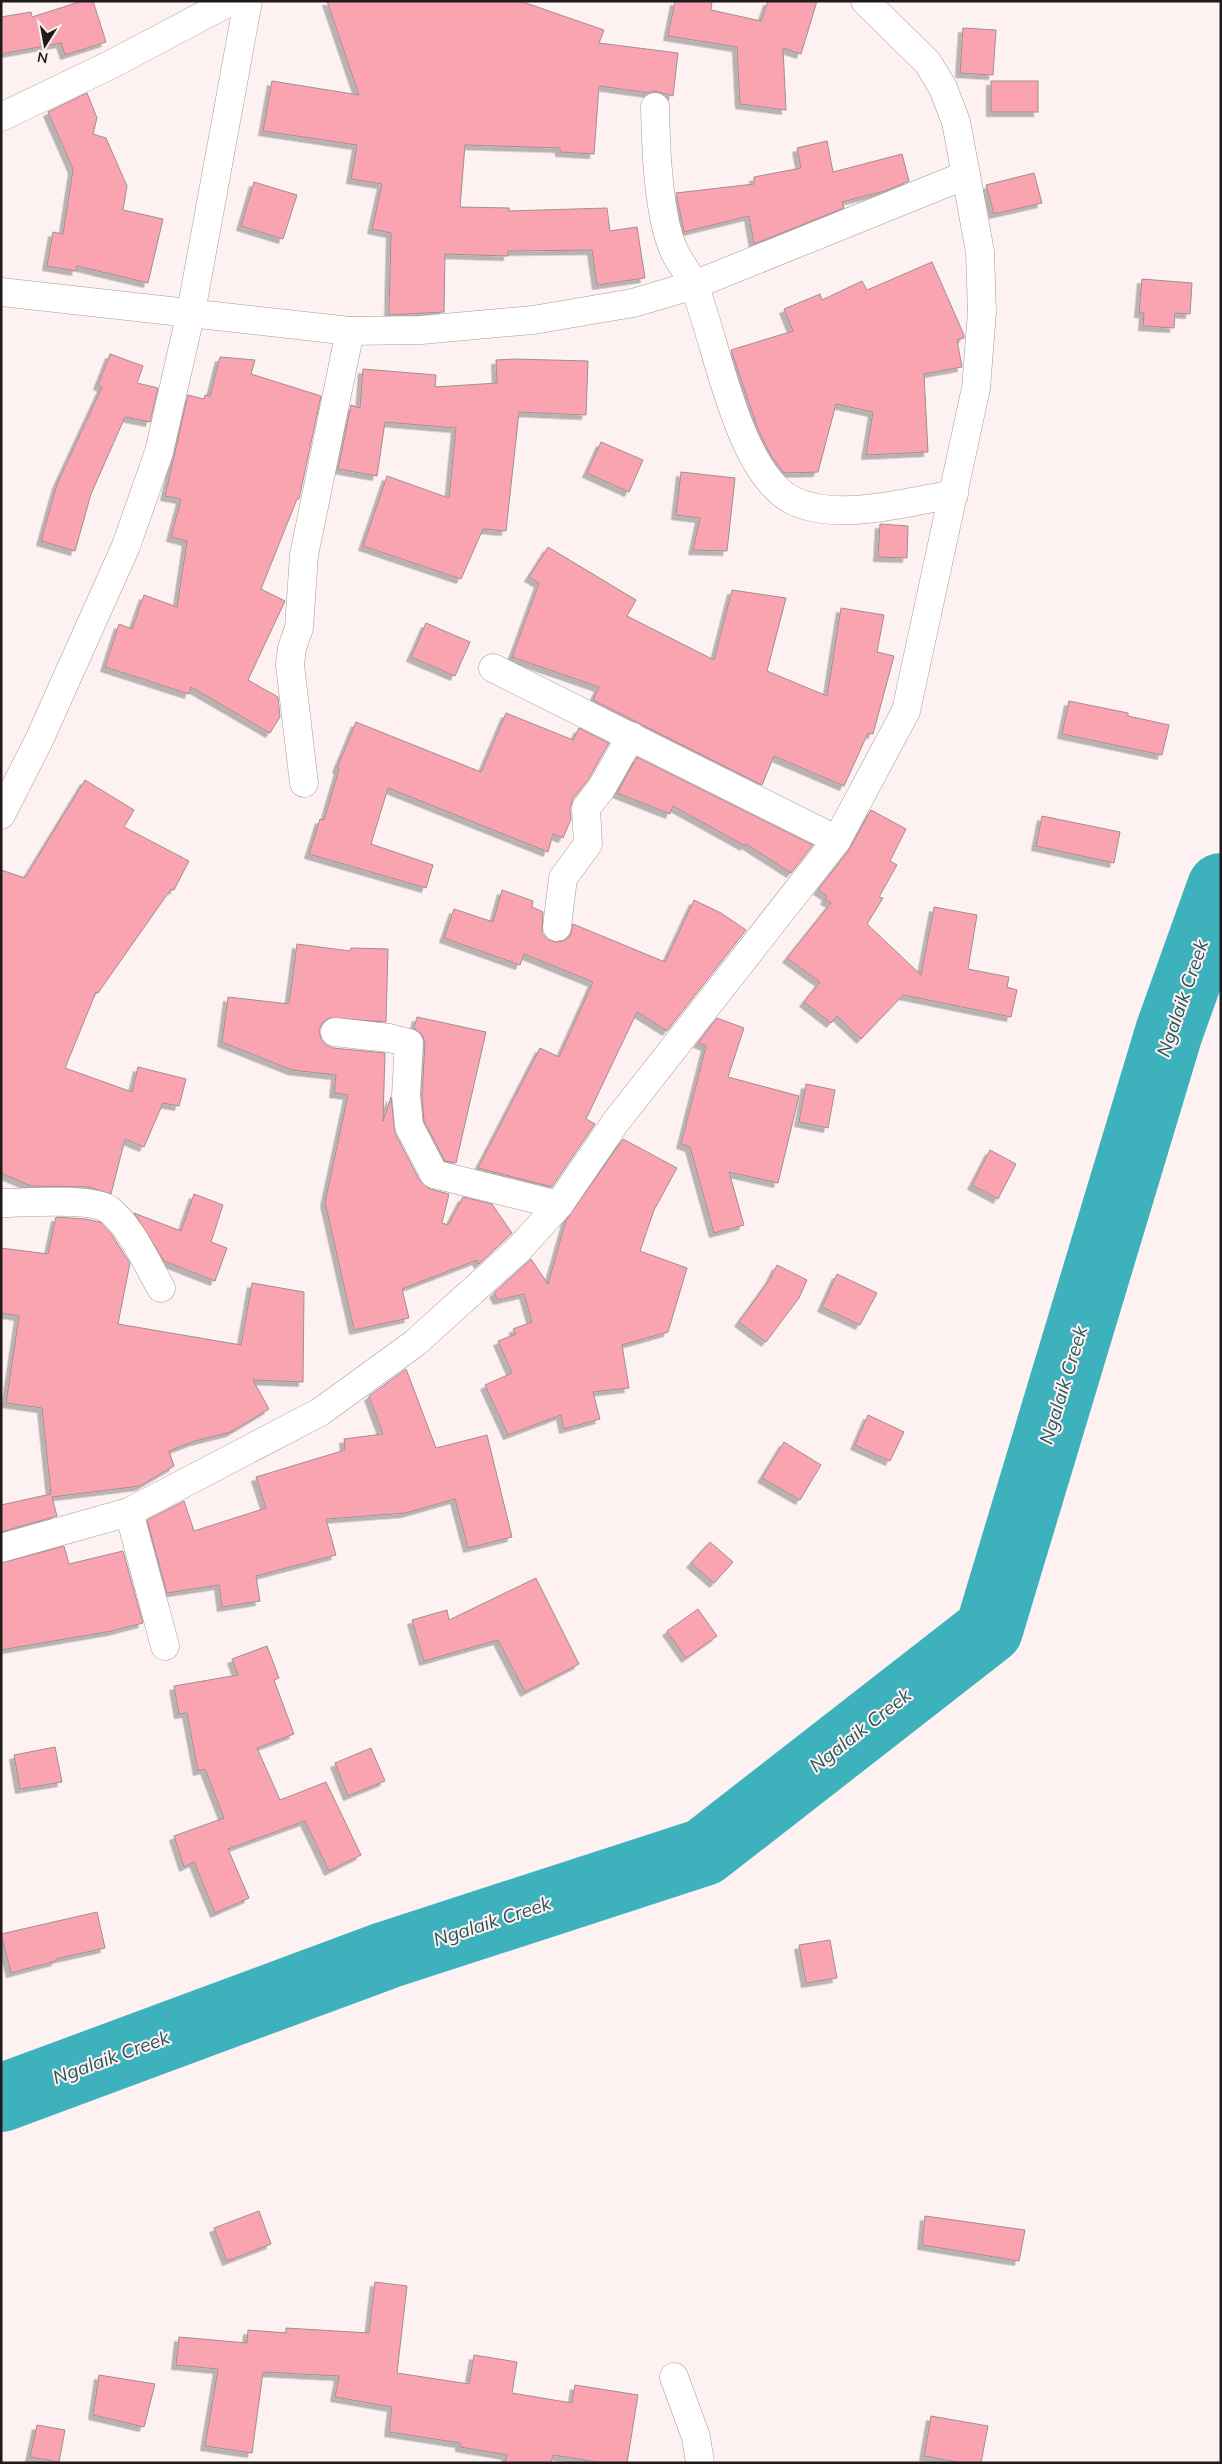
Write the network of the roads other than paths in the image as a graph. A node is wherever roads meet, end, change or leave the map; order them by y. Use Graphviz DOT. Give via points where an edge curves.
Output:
graph roads {
  1 [pos="231,1"];
  2 [pos="248,1"];
  3 [pos="865,1"];
  4 [pos="196,10"];
  5 [pos="655,107"];
  6 [pos="1,116"];
  7 [pos="966,176"];
  8 [pos="694,285"];
  9 [pos="1,292"];
  10 [pos="191,312"];
  11 [pos="350,332"];
  12 [pos="954,494"];
  13 [pos="494,668"];
  14 [pos="631,736"];
  15 [pos="304,783"];
  16 [pos="1,814"];
  17 [pos="837,840"];
  18 [pos="557,927"];
  19 [pos="335,1032"];
  20 [pos="1,1204"];
  21 [pos="559,1205"];
  22 [pos="161,1288"];
  23 [pos="129,1512"];
  24 [pos="1,1548"];
  25 [pos="165,1646"];
  26 [pos="674,2377"];
  27 [pos="700,2463"];
  1 -- 4 [label="street"];
  2 -- 10 [label="street"];
  3 -- 7 [label="street" via="928,63 943,88 956,122"];
  4 -- 6 [label="street"];
  5 -- 8 [label="street" via="657,171 664,218 674,251"];
  7 -- 8 [label="street"];
  7 -- 12 [label="street" via="980,252 982,312 976,388"];
  8 -- 11 [label="street" via="633,303 532,320 421,330"];
  8 -- 12 [label="street" via="735,413 752,455 778,489 792,500 813,509 842,510"];
  9 -- 10 [label="street"];
  10 -- 11 [label="street"];
  10 -- 16 [label="street" via="160,452 126,546 40,738"];
  11 -- 15 [label="street" via="304,555 299,628 290,665"];
  12 -- 17 [label="street" via="906,711"];
  13 -- 14 [label="street"];
  14 -- 17 [label="street"];
  14 -- 18 [label="street" via="601,789 586,808 588,844 563,878"];
  17 -- 21 [label="street" via="615,1123"];
  19 -- 21 [label="street" via="409,1043 406,1095 409,1126 434,1174"];
  20 -- 22 [label="street" via="82,1202 107,1208 130,1234"];
  21 -- 23 [label="street" via="518,1250 415,1343 320,1412"];
  23 -- 24 [label="street"];
  23 -- 25 [label="street"];
  26 -- 27 [label="street" via="696,2437"];
}
